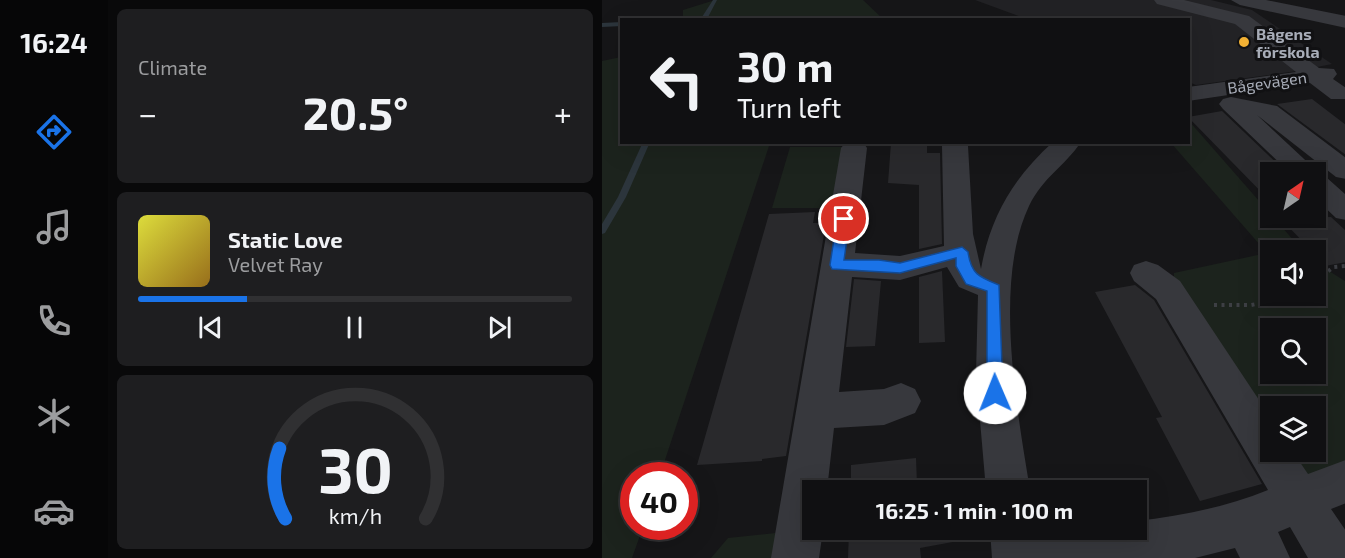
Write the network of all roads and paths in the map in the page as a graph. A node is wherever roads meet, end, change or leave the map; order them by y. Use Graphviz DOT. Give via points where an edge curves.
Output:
graph roads {
  1 [pos="1163,0"];
  2 [pos="1240,0"];
  3 [pos="1346,22"];
  4 [pos="1346,71"];
  5 [pos="1314,76"];
  6 [pos="1214,89"];
  7 [pos="1190,94"];
  8 [pos="1339,94"];
  9 [pos="1235,108"];
  10 [pos="955,146"];
  11 [pos="1063,147"];
  12 [pos="854,148"];
  13 [pos="1293,162"];
  14 [pos="1346,171"];
  15 [pos="1326,192"];
  16 [pos="1346,211"];
  17 [pos="962,252"];
  18 [pos="836,265"];
  19 [pos="1346,266"];
  20 [pos="1146,273"];
  21 [pos="1326,273"];
  22 [pos="994,288"];
  23 [pos="1260,303"];
  24 [pos="1251,305"];
  25 [pos="901,401"];
  26 [pos="815,411"];
  27 [pos="1007,480"];
  28 [pos="1346,481"];
  29 [pos="1297,501"];
  30 [pos="1014,540"];
  31 [pos="1256,540"];
  32 [pos="795,558"];
  33 [pos="1016,558"];
  34 [pos="1335,558"];
  1 -- 5 [label="street" via="1242,20"];
  2 -- 3 [label="street"];
  4 -- 5 [label="street, Bågevägen"];
  5 -- 6 [label="street, Bågevägen"];
  5 -- 8 [label="street"];
  6 -- 7 [label="street, Bågevägen"];
  6 -- 9 [label="street"];
  9 -- 13 [label="street"];
  9 -- 14 [label="street" via="1269,111"];
  10 -- 17 [label="street"];
  11 -- 22 [label="street" via="1041,168 1013,209 997,254"];
  12 -- 18 [label="street"];
  15 -- 16 [label="street"];
  17 -- 18 [label="street" via="900,268"];
  17 -- 22 [label="street" via="963,266 971,280"];
  18 -- 26 [label="street"];
  19 -- 21 [label="path"];
  20 -- 29 [label="street" via="1168,290"];
  22 -- 27 [label="street" via="995,393"];
  23 -- 24 [label="path"];
  25 -- 26 [label="street" via="884,407"];
  26 -- 32 [label="street"];
  28 -- 29 [label="street"];
  29 -- 31 [label="street"];
  29 -- 34 [label="street"];
  30 -- 33 [label="street"];
  31 -- 33 [label="street" via="1163,542"];
}
